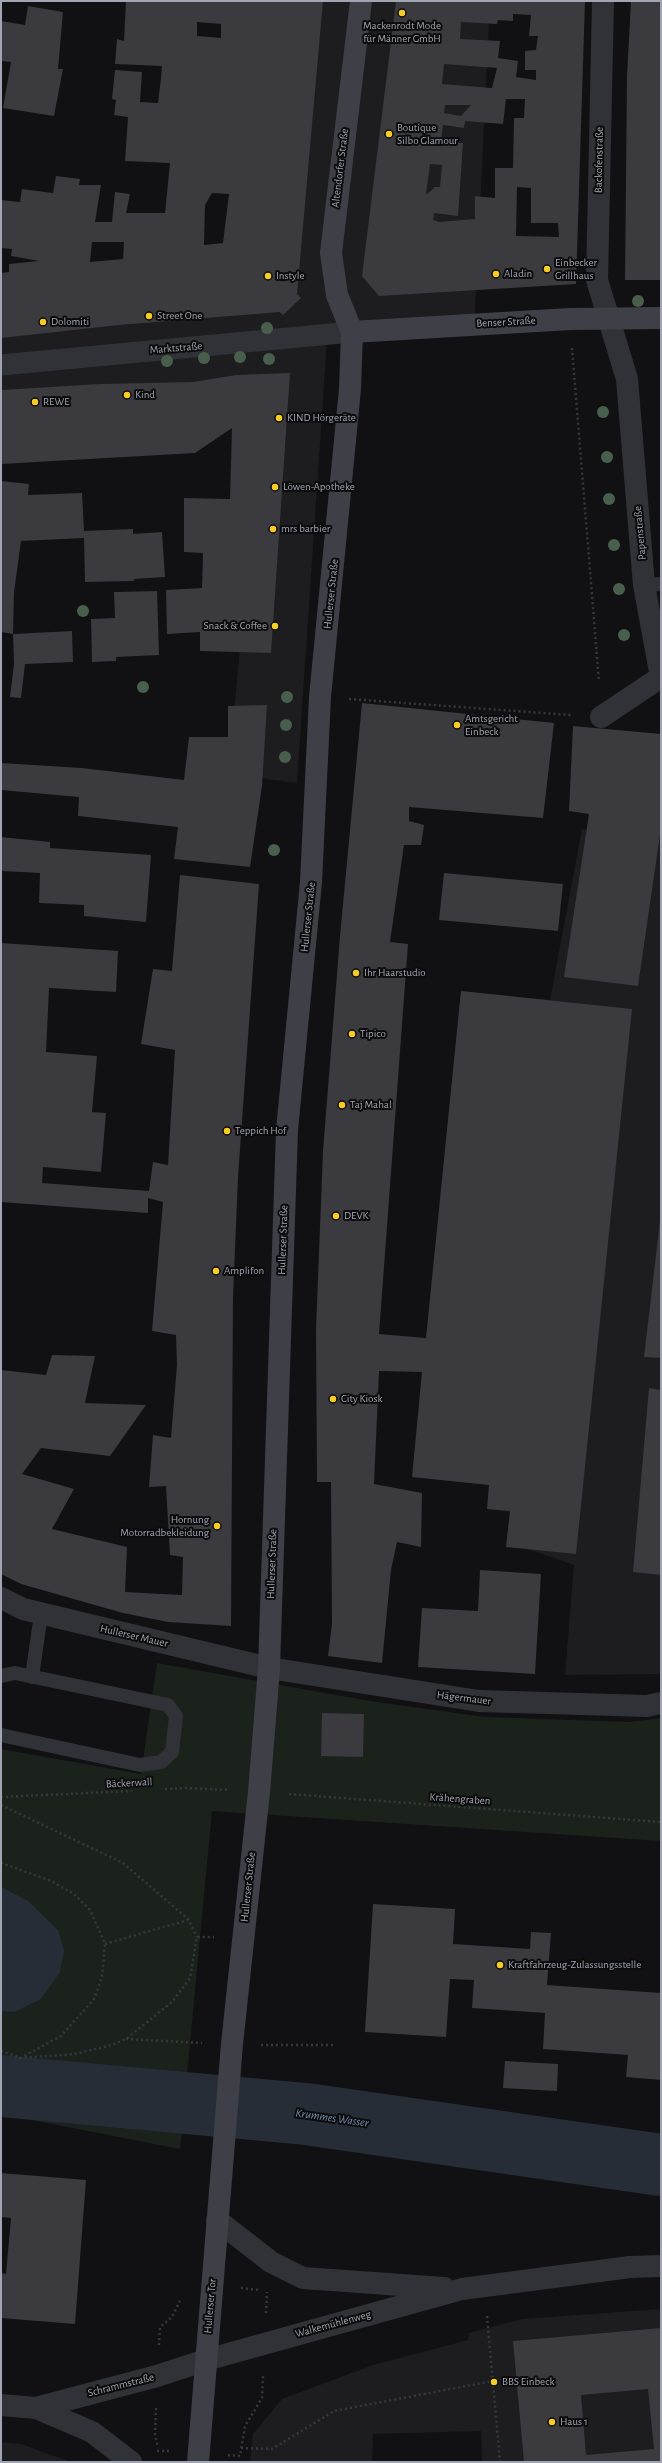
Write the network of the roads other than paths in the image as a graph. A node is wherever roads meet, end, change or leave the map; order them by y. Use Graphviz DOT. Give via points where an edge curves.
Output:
graph roads {
  1 [pos="361,1"];
  2 [pos="603,1"];
  3 [pos="609,318"];
  4 [pos="661,318"];
  5 [pos="352,332"];
  6 [pos="1,365"];
  7 [pos="653,584"];
  8 [pos="661,678"];
  9 [pos="602,717"];
  10 [pos="1,1598"];
  11 [pos="41,1614"];
  12 [pos="269,1668"];
  13 [pos="1,1676"];
  14 [pos="32,1677"];
  15 [pos="661,1703"];
  16 [pos="1,1735"];
  17 [pos="224,2149"];
  18 [pos="217,2220"];
  19 [pos="661,2266"];
  20 [pos="462,2289"];
  21 [pos="206,2360"];
  22 [pos="1,2405"];
  23 [pos="36,2408"];
  24 [pos="198,2458"];
  25 [pos="130,2462"];
  1 -- 5 [label="main road, Altendorfer Straße" via="331,253 337,295"];
  2 -- 3 [label="street, Backofenstraße" via="597,280"];
  3 -- 4 [label="main road, Benser Straße"];
  3 -- 5 [label="main road, Benser Straße"];
  3 -- 7 [label="street, Papenstraße" via="626,379"];
  5 -- 6 [label="street, Marktstraße"];
  5 -- 12 [label="main road, Hullerser Straße" via="346,439 320,697 311,882 287,1130"];
  7 -- 8 [label="street, Papenstraße"];
  8 -- 9 [label="street, Papenstraße"];
  10 -- 11 [label="street, Hullerser Mauer" via="23,1609"];
  11 -- 12 [label="street, Hullerser Mauer"];
  11 -- 14 [label="lane"];
  12 -- 15 [label="street, Hägermauer" via="479,1701 647,1706"];
  12 -- 17 [label="main road, Hullerser Straße"];
  13 -- 14 [label="lane" via="15,1673"];
  14 -- 16 [label="lane" via="168,1705 176,1716 172,1752 161,1762 140,1765"];
  17 -- 18 [label="main road, Hullerser Tor"];
  18 -- 20 [label="street, Walkemühlenweg" via="271,2262 303,2278"];
  18 -- 21 [label="main road, Hullerser Tor"];
  19 -- 20 [label="street, Walkemühlenweg" via="630,2267"];
  20 -- 21 [label="street, Walkemühlenweg"];
  21 -- 23 [label="street, Schrammstraße" via="157,2376"];
  21 -- 24 [label="main road, Hullerser Tor"];
  22 -- 23 [label="street, Schrammstraße"];
  23 -- 25 [label="street, Schrammstraße" via="92,2432"];
}
